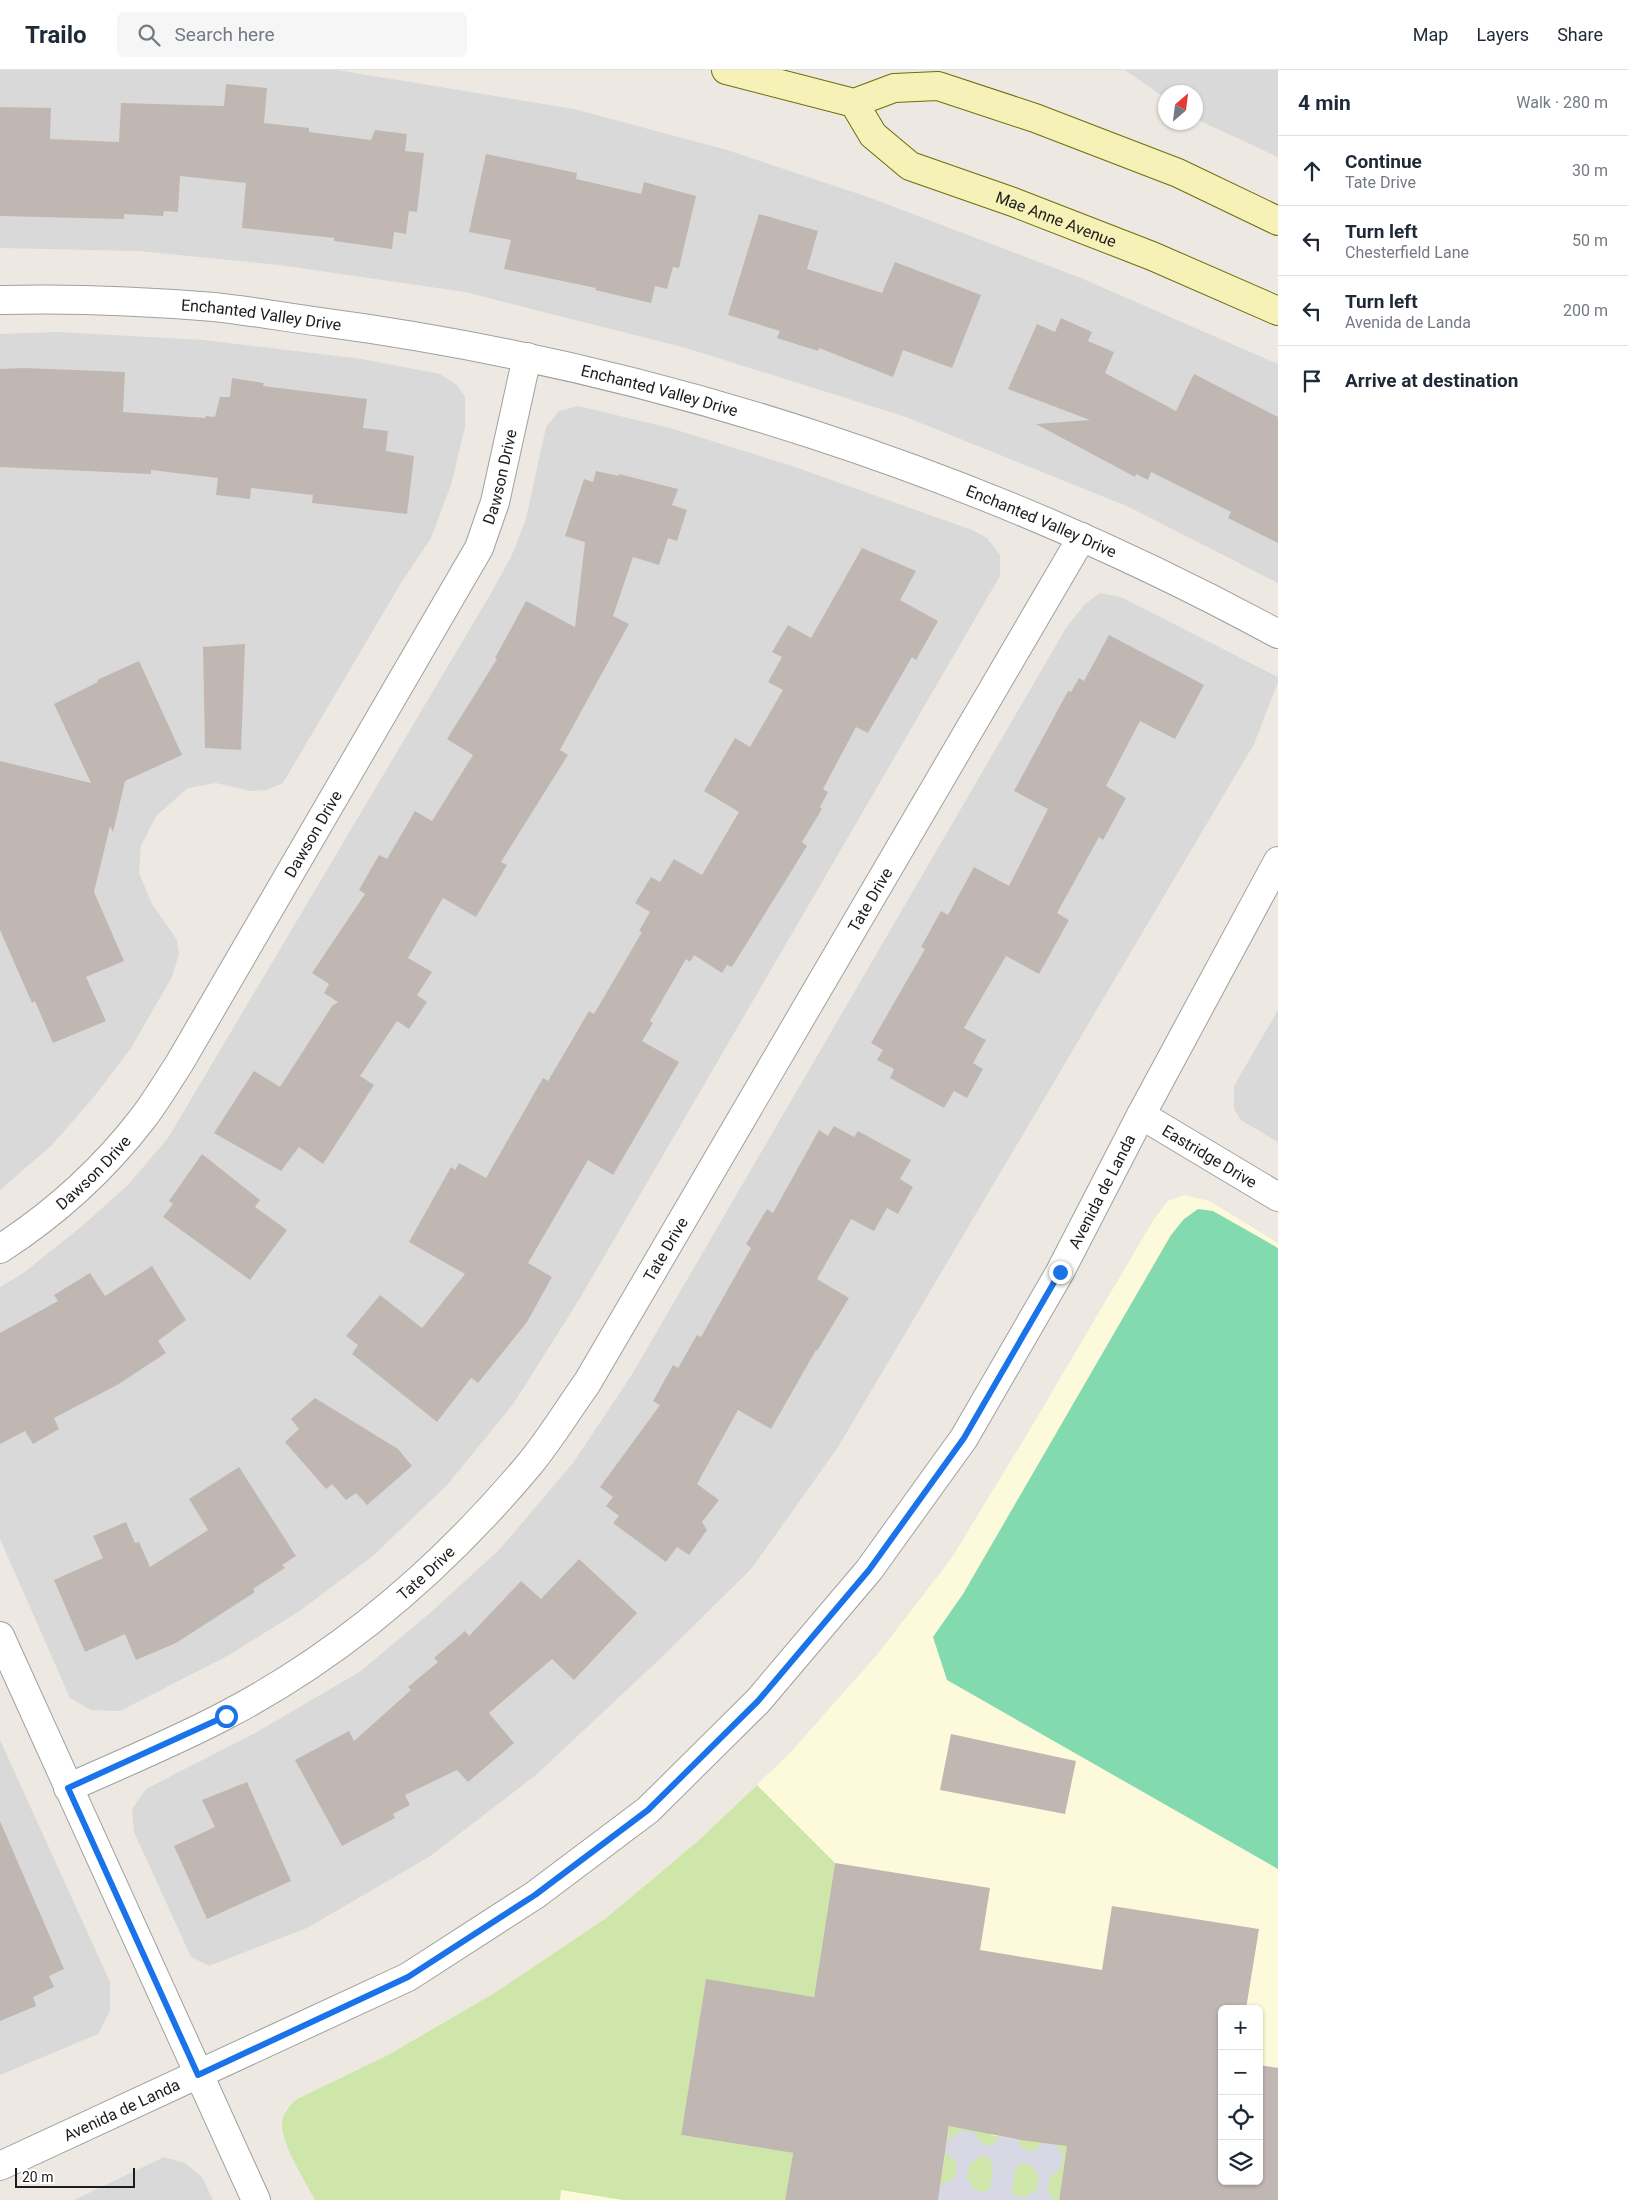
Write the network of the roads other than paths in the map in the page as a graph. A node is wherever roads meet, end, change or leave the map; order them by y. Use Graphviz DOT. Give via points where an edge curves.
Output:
graph roads {
  1 [pos="726,70"];
  2 [pos="854,103"];
  3 [pos="1278,221"];
  4 [pos="0,300"];
  5 [pos="1278,311"];
  6 [pos="526,357"];
  7 [pos="1082,537"];
  8 [pos="1278,634"];
  9 [pos="1278,861"];
  10 [pos="1141,1115"];
  11 [pos="1278,1197"];
  12 [pos="0,1250"];
  13 [pos="0,1636"];
  14 [pos="68,1788"];
  15 [pos="198,2075"];
  16 [pos="0,2166"];
  17 [pos="256,2200"];
  1 -- 2 [label="main road"];
  2 -- 3 [label="main road" via="894,88 938,86 1036,118 1178,173"];
  2 -- 5 [label="main road, Mae Anne Avenue" via="873,135 910,166 1152,256"];
  4 -- 6 [label="street, Enchanted Valley Drive" via="54,298 214,307 384,330"];
  6 -- 7 [label="street, Enchanted Valley Drive" via="610,376 771,421 926,474"];
  6 -- 12 [label="street, Dawson Drive" via="495,502 479,548 179,1064 143,1118 93,1176 36,1226"];
  7 -- 8 [label="street, Enchanted Valley Drive"];
  7 -- 14 [label="street, Tate Drive" via="587,1383 529,1465 462,1541 389,1607 307,1668 226,1716"];
  9 -- 10 [label="street, Avenida de Landa"];
  10 -- 11 [label="street, Eastridge Drive"];
  10 -- 15 [label="street, Avenida de Landa" via="1060,1272 964,1438 869,1570 758,1701 648,1810 535,1895 408,1977"];
  13 -- 14 [label="street"];
  14 -- 15 [label="street"];
  15 -- 16 [label="street, Avenida de Landa"];
  15 -- 17 [label="street"];
}
